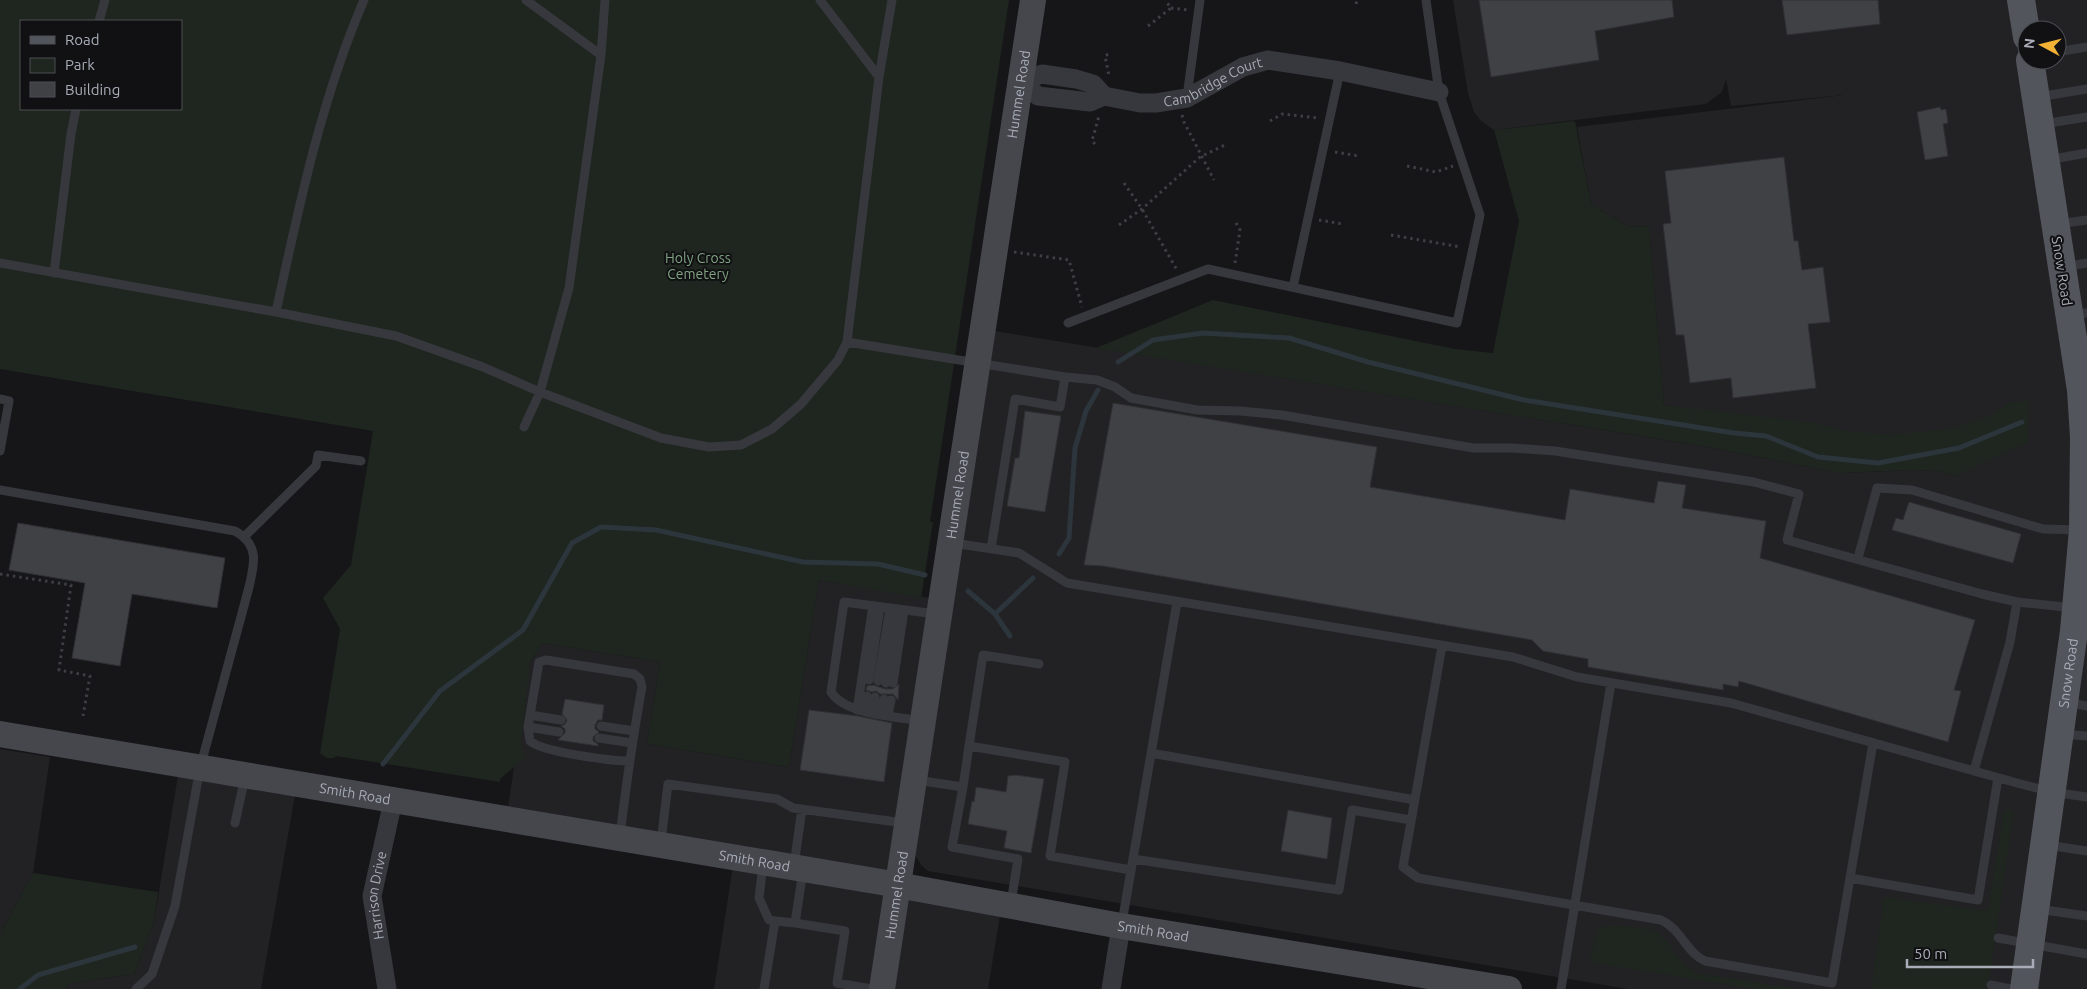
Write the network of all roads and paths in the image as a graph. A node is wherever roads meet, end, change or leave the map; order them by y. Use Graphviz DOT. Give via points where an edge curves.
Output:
graph roads {
  1 [pos="105,0"];
  2 [pos="364,0"];
  3 [pos="526,0"];
  4 [pos="605,0"];
  5 [pos="820,0"];
  6 [pos="892,0"];
  7 [pos="1033,0"];
  8 [pos="1165,0"];
  9 [pos="1200,0"];
  10 [pos="1426,0"];
  11 [pos="2021,0"];
  12 [pos="99,20"];
  13 [pos="2024,20"];
  14 [pos="1148,26"];
  15 [pos="2087,46"];
  16 [pos="2067,50"];
  17 [pos="601,54"];
  18 [pos="1108,54"];
  19 [pos="2032,70"];
  20 [pos="1340,71"];
  21 [pos="879,77"];
  22 [pos="1020,81"];
  23 [pos="2087,89"];
  24 [pos="1439,92"];
  25 [pos="1104,96"];
  26 [pos="2036,97"];
  27 [pos="1186,98"];
  28 [pos="76,110"];
  29 [pos="1306,116"];
  30 [pos="2087,117"];
  31 [pos="1270,121"];
  32 [pos="1184,122"];
  33 [pos="2040,124"];
  34 [pos="1095,144"];
  35 [pos="1226,144"];
  36 [pos="2087,153"];
  37 [pos="1345,154"];
  38 [pos="1202,156"];
  39 [pos="1359,156"];
  40 [pos="2046,160"];
  41 [pos="1407,166"];
  42 [pos="1442,170"];
  43 [pos="1214,180"];
  44 [pos="1124,183"];
  45 [pos="1142,209"];
  46 [pos="2087,220"];
  47 [pos="1331,222"];
  48 [pos="1236,223"];
  49 [pos="1342,224"];
  50 [pos="1119,225"];
  51 [pos="2056,225"];
  52 [pos="1391,235"];
  53 [pos="1473,249"];
  54 [pos="1014,252"];
  55 [pos="1237,252"];
  56 [pos="1173,259"];
  57 [pos="0,263"];
  58 [pos="2074,265"];
  59 [pos="54,273"];
  60 [pos="1293,287"];
  61 [pos="1079,296"];
  62 [pos="276,312"];
  63 [pos="2078,314"];
  64 [pos="1068,323"];
  65 [pos="847,342"];
  66 [pos="978,363"];
  67 [pos="1065,377"];
  68 [pos="540,392"];
  69 [pos="0,399"];
  70 [pos="524,427"];
  71 [pos="2085,430"];
  72 [pos="0,451"];
  73 [pos="361,461"];
  74 [pos="0,490"];
  75 [pos="2086,502"];
  76 [pos="2083,530"];
  77 [pos="245,536"];
  78 [pos="950,543"];
  79 [pos="991,549"];
  80 [pos="1858,558"];
  81 [pos="2084,565"];
  82 [pos="0,574"];
  83 [pos="1177,602"];
  84 [pos="2017,602"];
  85 [pos="889,608"];
  86 [pos="939,615"];
  87 [pos="2077,624"];
  88 [pos="1442,646"];
  89 [pos="1039,664"];
  90 [pos="1611,683"];
  91 [pos="2076,704"];
  92 [pos="873,712"];
  93 [pos="530,715"];
  94 [pos="83,716"];
  95 [pos="562,720"];
  96 [pos="923,721"];
  97 [pos="601,726"];
  98 [pos="528,727"];
  99 [pos="634,731"];
  100 [pos="559,732"];
  101 [pos="0,734"];
  102 [pos="2074,735"];
  103 [pos="599,738"];
  104 [pos="632,743"];
  105 [pos="1873,743"];
  106 [pos="969,746"];
  107 [pos="1151,753"];
  108 [pos="630,761"];
  109 [pos="200,768"];
  110 [pos="1974,771"];
  111 [pos="245,776"];
  112 [pos="1998,778"];
  113 [pos="914,780"];
  114 [pos="963,787"];
  115 [pos="2052,792"];
  116 [pos="2087,797"];
  117 [pos="1415,800"];
  118 [pos="392,801"];
  119 [pos="802,809"];
  120 [pos="1412,820"];
  121 [pos="235,823"];
  122 [pos="907,823"];
  123 [pos="619,839"];
  124 [pos="2045,845"];
  125 [pos="661,846"];
  126 [pos="2087,851"];
  127 [pos="1133,859"];
  128 [pos="764,863"];
  129 [pos="798,868"];
  130 [pos="1131,870"];
  131 [pos="1850,878"];
  132 [pos="898,885"];
  133 [pos="1574,905"];
  134 [pos="1010,906"];
  135 [pos="2036,908"];
  136 [pos="2087,916"];
  137 [pos="775,921"];
  138 [pos="794,924"];
  139 [pos="1121,926"];
  140 [pos="1998,938"];
  141 [pos="2031,944"];
  142 [pos="2087,954"];
  143 [pos="1991,985"];
  144 [pos="136,989"];
  145 [pos="387,989"];
  146 [pos="764,989"];
  147 [pos="872,989"];
  148 [pos="882,989"];
  149 [pos="1111,989"];
  150 [pos="1509,989"];
  151 [pos="1561,989"];
  152 [pos="2011,989"];
  153 [pos="2024,989"];
  1 -- 12 [label="lane"];
  2 -- 62 [label="lane" via="325,106"];
  3 -- 17 [label="lane"];
  4 -- 17 [label="lane"];
  5 -- 21 [label="lane"];
  6 -- 21 [label="lane"];
  7 -- 22 [label="main road, Hummel Road"];
  8 -- 14 [label="path" via="1173,8"];
  9 -- 27 [label="lane"];
  10 -- 24 [label="lane"];
  11 -- 13 [label="main road"];
  15 -- 16 [label="lane"];
  17 -- 68 [label="lane" via="569,288"];
  18 -- 25 [label="path" via="1105,56 1109,73"];
  19 -- 26 [label="main road, Snow Road"];
  20 -- 24 [label="street, Cambridge Court"];
  20 -- 27 [label="street, Cambridge Court" via="1286,61 1256,62 1231,72"];
  20 -- 60 [label="lane"];
  21 -- 65 [label="lane"];
  22 -- 25 [label="street, Cambridge Court" via="1042,74 1076,79 1094,84"];
  22 -- 66 [label="main road, Hummel Road"];
  23 -- 26 [label="lane"];
  24 -- 53 [label="lane" via="1480,215"];
  25 -- 27 [label="street, Cambridge Court" via="1140,103"];
  25 -- 34 [label="path" via="1092,141"];
  26 -- 33 [label="main road, Snow Road"];
  28 -- 59 [label="lane"];
  29 -- 31 [label="path" via="1282,114"];
  30 -- 33 [label="lane"];
  32 -- 38 [label="path"];
  33 -- 40 [label="main road, Snow Road"];
  35 -- 38 [label="path"];
  36 -- 40 [label="lane"];
  37 -- 39 [label="path"];
  38 -- 43 [label="path"];
  38 -- 45 [label="path"];
  40 -- 51 [label="main road, Snow Road"];
  41 -- 42 [label="path" via="1436,172"];
  44 -- 45 [label="path"];
  45 -- 50 [label="path"];
  45 -- 56 [label="path"];
  46 -- 51 [label="lane"];
  47 -- 49 [label="path"];
  48 -- 55 [label="path" via="1240,230"];
  51 -- 58 [label="main road, Snow Road"];
  52 -- 53 [label="path"];
  53 -- 60 [label="lane" via="1457,323"];
  54 -- 61 [label="path" via="1069,260"];
  57 -- 59 [label="lane"];
  58 -- 63 [label="main road, Snow Road"];
  59 -- 62 [label="lane"];
  60 -- 64 [label="lane" via="1208,270"];
  62 -- 68 [label="lane" via="396,336 483,367"];
  63 -- 71 [label="main road, Snow Road" via="2080,390"];
  65 -- 66 [label="lane"];
  65 -- 68 [label="lane" via="838,360 801,404 772,429 741,445 708,447 661,438"];
  66 -- 67 [label="lane"];
  66 -- 78 [label="main road, Hummel Road"];
  67 -- 79 [label="lane" via="1060,407 1015,399"];
  67 -- 80 [label="lane" via="1097,380 1131,398 1197,410 1282,415 1473,448 1555,451 1754,482 1799,494 1786,540"];
  68 -- 70 [label="lane"];
  69 -- 72 [label="lane" via="9,401"];
  71 -- 75 [label="main road, Snow Road"];
  73 -- 77 [label="lane" via="318,455 316,466"];
  74 -- 77 [label="lane" via="223,528"];
  75 -- 76 [label="main road, Snow Road"];
  76 -- 80 [label="lane" via="2043,528 1912,490 1877,488"];
  76 -- 81 [label="main road, Snow Road"];
  77 -- 109 [label="lane" via="253,548 253,567"];
  78 -- 79 [label="lane"];
  78 -- 86 [label="main road, Hummel Road"];
  79 -- 83 [label="lane" via="1025,556 1066,583"];
  80 -- 84 [label="lane"];
  81 -- 87 [label="main road, Snow Road"];
  82 -- 94 [label="path" via="71,585 59,670 90,676"];
  83 -- 88 [label="lane"];
  83 -- 107 [label="lane"];
  84 -- 87 [label="lane"];
  84 -- 110 [label="lane" via="2010,642"];
  85 -- 85 [label="lane" via="882,682"];
  85 -- 86 [label="lane"];
  85 -- 92 [label="lane"];
  85 -- 92 [label="lane" via="844,602 831,692 836,700"];
  86 -- 96 [label="main road, Hummel Road"];
  87 -- 91 [label="main road, Snow Road"];
  88 -- 90 [label="lane" via="1513,657 1578,677"];
  88 -- 117 [label="lane"];
  89 -- 106 [label="lane" via="983,655"];
  90 -- 105 [label="lane" via="1731,703"];
  90 -- 133 [label="lane"];
  91 -- 102 [label="main road, Snow Road"];
  92 -- 92 [label="lane" via="879,698"];
  92 -- 96 [label="lane"];
  93 -- 95 [label="lane"];
  93 -- 98 [label="lane"];
  93 -- 99 [label="lane" via="539,662 556,661 634,674 642,687"];
  96 -- 113 [label="main road, Hummel Road"];
  97 -- 99 [label="lane"];
  98 -- 100 [label="lane"];
  98 -- 108 [label="lane" via="530,741 542,747"];
  99 -- 104 [label="lane"];
  101 -- 109 [label="main road, Smith Road"];
  102 -- 115 [label="main road, Snow Road"];
  103 -- 104 [label="lane"];
  104 -- 108 [label="lane"];
  105 -- 110 [label="lane"];
  105 -- 131 [label="lane"];
  106 -- 114 [label="lane"];
  106 -- 130 [label="lane" via="1066,762 1050,856"];
  107 -- 117 [label="lane"];
  107 -- 127 [label="lane"];
  108 -- 123 [label="lane"];
  109 -- 111 [label="main road, Smith Road"];
  109 -- 144 [label="lane" via="174,906 152,974"];
  110 -- 112 [label="lane"];
  111 -- 118 [label="main road, Smith Road"];
  111 -- 121 [label="lane"];
  112 -- 115 [label="lane"];
  112 -- 131 [label="lane" via="1978,900"];
  113 -- 114 [label="lane"];
  113 -- 122 [label="main road, Hummel Road"];
  114 -- 134 [label="lane" via="952,847 1018,860"];
  115 -- 116 [label="lane"];
  115 -- 124 [label="main road, Snow Road"];
  117 -- 120 [label="lane"];
  118 -- 123 [label="main road, Smith Road"];
  118 -- 145 [label="street, Harrison Drive" via="372,896"];
  119 -- 122 [label="lane"];
  119 -- 125 [label="lane" via="777,799 668,784"];
  119 -- 129 [label="lane"];
  120 -- 127 [label="lane" via="1352,810 1339,890"];
  120 -- 133 [label="lane" via="1403,867 1418,878"];
  122 -- 132 [label="main road, Hummel Road"];
  123 -- 125 [label="main road, Smith Road"];
  124 -- 126 [label="lane"];
  124 -- 135 [label="main road, Snow Road"];
  125 -- 128 [label="main road, Smith Road"];
  127 -- 130 [label="lane"];
  128 -- 129 [label="main road, Smith Road"];
  128 -- 137 [label="lane" via="759,898 769,920"];
  129 -- 132 [label="main road, Smith Road"];
  129 -- 138 [label="lane"];
  130 -- 139 [label="lane"];
  131 -- 133 [label="lane" via="1832,983 1706,961 1694,953 1674,927 1661,920"];
  132 -- 134 [label="main road, Smith Road"];
  132 -- 148 [label="main road, Hummel Road"];
  133 -- 151 [label="lane"];
  134 -- 139 [label="main road, Smith Road"];
  135 -- 136 [label="lane"];
  135 -- 141 [label="main road, Snow Road"];
  137 -- 138 [label="lane"];
  137 -- 146 [label="lane"];
  138 -- 147 [label="lane" via="845,931 837,983"];
  139 -- 149 [label="street"];
  139 -- 150 [label="main road, Smith Road"];
  140 -- 141 [label="lane"];
  141 -- 142 [label="lane"];
  141 -- 153 [label="main road, Snow Road"];
  143 -- 152 [label="lane"];
}
